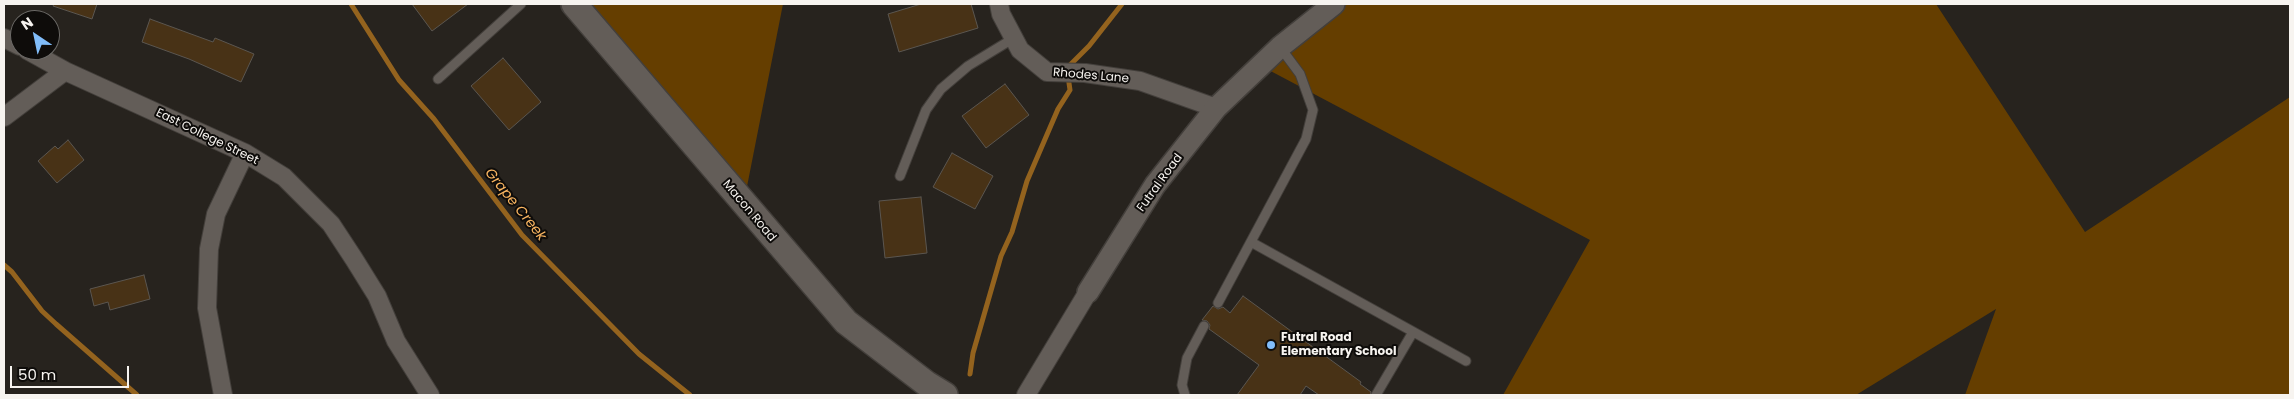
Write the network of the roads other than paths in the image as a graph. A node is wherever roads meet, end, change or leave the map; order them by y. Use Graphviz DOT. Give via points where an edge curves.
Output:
graph roads {
  1 [pos="521,4"];
  2 [pos="574,4"];
  3 [pos="999,4"];
  4 [pos="1334,4"];
  5 [pos="1014,38"];
  6 [pos="1280,47"];
  7 [pos="45,60"];
  8 [pos="65,71"];
  9 [pos="438,79"];
  10 [pos="1216,108"];
  11 [pos="4,117"];
  12 [pos="245,153"];
  13 [pos="900,176"];
  14 [pos="1251,242"];
  15 [pos="1088,292"];
  16 [pos="1218,303"];
  17 [pos="1204,326"];
  18 [pos="1414,332"];
  19 [pos="1466,361"];
  20 [pos="223,395"];
  21 [pos="430,395"];
  22 [pos="945,395"];
  23 [pos="1026,395"];
  24 [pos="1185,395"];
  25 [pos="1376,395"];
  1 -- 9 [label="lane"];
  2 -- 22 [label="main road, Macon Road" via="846,322"];
  3 -- 5 [label="street, Rhodes Lane"];
  4 -- 6 [label="street, Futral Road"];
  5 -- 10 [label="street, Rhodes Lane" via="1020,50 1047,72 1085,73 1140,81"];
  5 -- 13 [label="lane" via="968,66 941,89 926,110"];
  6 -- 10 [label="street, Futral Road"];
  6 -- 14 [label="lane" via="1300,74 1313,110 1306,139"];
  7 -- 8 [label="street, East College Street"];
  8 -- 11 [label="street"];
  8 -- 12 [label="street, East College Street"];
  10 -- 15 [label="street, Futral Road" via="1155,186"];
  12 -- 20 [label="street" via="216,214 208,249 207,308"];
  12 -- 21 [label="street, East College Street" via="284,177 330,224 378,296 396,341"];
  14 -- 16 [label="lane"];
  14 -- 18 [label="lane"];
  15 -- 23 [label="street, Futral Road"];
  17 -- 24 [label="lane" via="1186,358 1182,385"];
  18 -- 19 [label="lane"];
  18 -- 25 [label="lane"];
}
